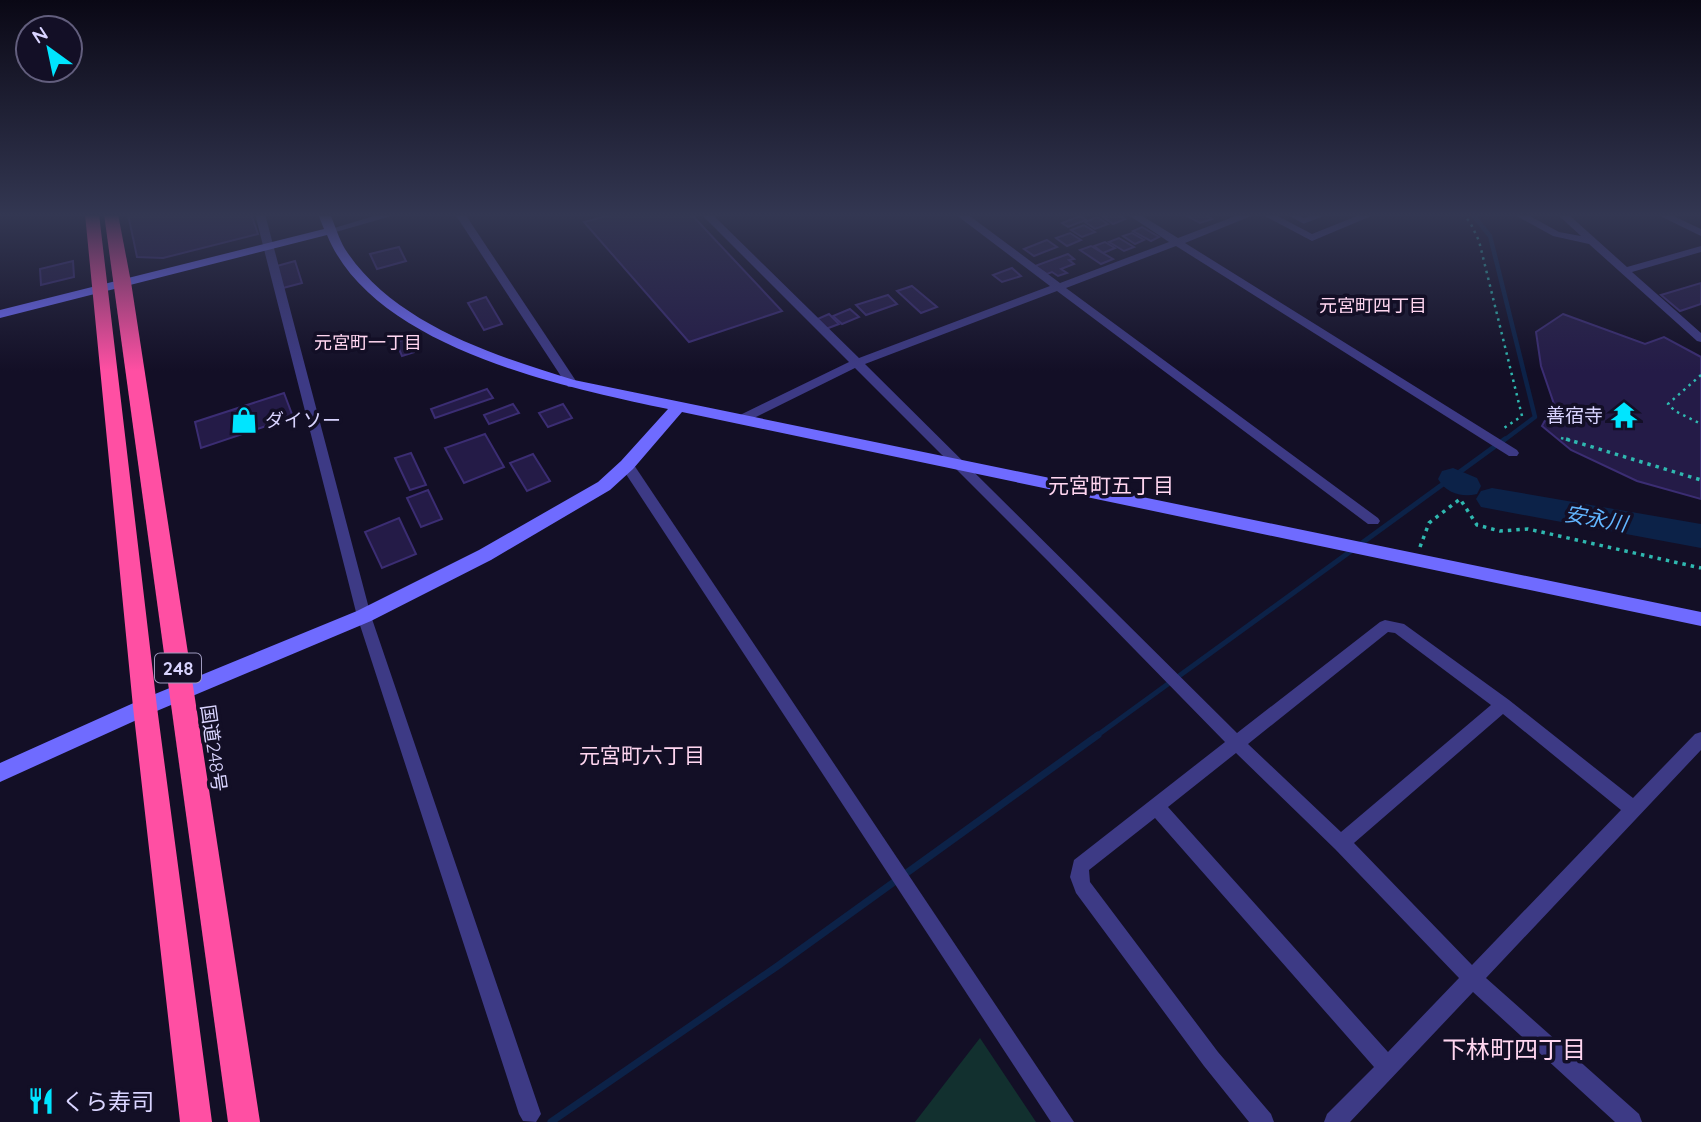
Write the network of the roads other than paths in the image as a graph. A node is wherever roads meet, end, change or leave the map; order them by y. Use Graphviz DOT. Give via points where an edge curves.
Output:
graph roads {
  1 [pos="98,266"];
  2 [pos="120,266"];
  3 [pos="183,266"];
  4 [pos="274,266"];
  5 [pos="352,266"];
  6 [pos="494,266"];
  7 [pos="758,266"];
  8 [pos="1030,266"];
  9 [pos="1114,266"];
  10 [pos="1214,266"];
  11 [pos="1622,266"];
  12 [pos="1639,266"];
  13 [pos="1626,270"];
  14 [pos="123,282"];
  15 [pos="1058,287"];
  16 [pos="100,288"];
  17 [pos="0,314"];
  18 [pos="1701,339"];
  19 [pos="855,364"];
  20 [pos="572,384"];
  21 [pos="679,406"];
  22 [pos="742,419"];
  23 [pos="1513,453"];
  24 [pos="627,465"];
  25 [pos="959,465"];
  26 [pos="1373,521"];
  27 [pos="364,616"];
  28 [pos="1701,619"];
  29 [pos="181,692"];
  30 [pos="1503,705"];
  31 [pos="145,708"];
  32 [pos="1701,739"];
  33 [pos="1236,743"];
  34 [pos="0,773"];
  35 [pos="1156,807"];
  36 [pos="1633,809"];
  37 [pos="1341,843"];
  38 [pos="1472,978"];
  39 [pos="1387,1066"];
  40 [pos="530,1114"];
  41 [pos="196,1122"];
  42 [pos="244,1122"];
  43 [pos="1063,1122"];
  44 [pos="1263,1122"];
  45 [pos="1335,1122"];
  46 [pos="1631,1122"];
  1 -- 16 [label="highway, 248"];
  2 -- 14 [label="highway, 国道248号 / 248"];
  3 -- 14 [label="street"];
  4 -- 27 [label="street"];
  5 -- 20 [label="street" via="380,295 461,345"];
  6 -- 20 [label="street"];
  7 -- 19 [label="street"];
  8 -- 15 [label="street"];
  9 -- 15 [label="street"];
  10 -- 23 [label="street"];
  11 -- 13 [label="street"];
  12 -- 13 [label="street"];
  13 -- 18 [label="street"];
  14 -- 16 [label="street"];
  14 -- 29 [label="highway, 国道248号 / 248"];
  15 -- 19 [label="street"];
  15 -- 26 [label="street"];
  16 -- 17 [label="street"];
  16 -- 31 [label="highway, 248"];
  19 -- 22 [label="street"];
  19 -- 25 [label="street"];
  20 -- 21 [label="street"];
  21 -- 22 [label="street"];
  21 -- 24 [label="street"];
  22 -- 25 [label="street"];
  24 -- 27 [label="street" via="562,511"];
  24 -- 43 [label="street"];
  25 -- 28 [label="street"];
  25 -- 33 [label="street"];
  27 -- 29 [label="street"];
  27 -- 40 [label="street"];
  29 -- 31 [label="street"];
  29 -- 42 [label="highway, 国道248号 / 248"];
  30 -- 33 [label="street" via="1399,628 1385,626"];
  30 -- 36 [label="street"];
  30 -- 37 [label="street"];
  31 -- 34 [label="street"];
  31 -- 41 [label="highway, 248"];
  32 -- 36 [label="street"];
  33 -- 35 [label="street"];
  33 -- 37 [label="street"];
  35 -- 39 [label="street"];
  35 -- 44 [label="street" via="1080,866 1082,887"];
  36 -- 38 [label="street"];
  37 -- 38 [label="street"];
  38 -- 39 [label="street"];
  38 -- 46 [label="street"];
  39 -- 45 [label="street"];
}
